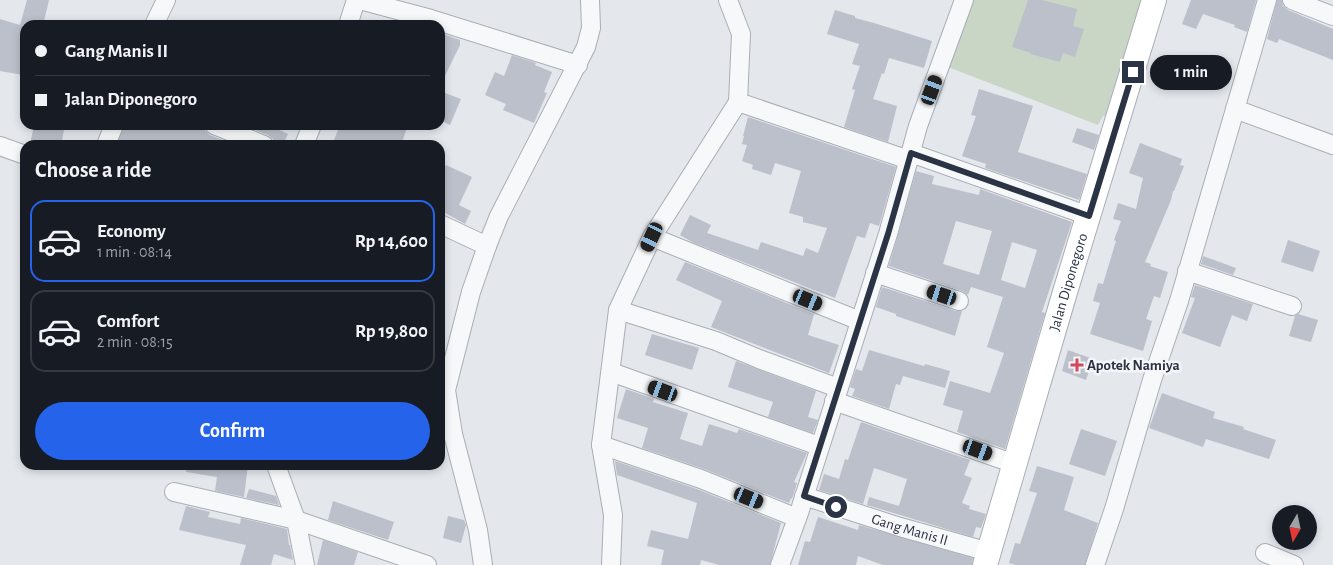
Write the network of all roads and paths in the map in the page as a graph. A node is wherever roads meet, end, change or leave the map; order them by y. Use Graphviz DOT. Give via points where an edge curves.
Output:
graph roads {
  1 [pos="166,0"];
  2 [pos="358,0"];
  3 [pos="590,0"];
  4 [pos="728,0"];
  5 [pos="964,0"];
  6 [pos="1154,0"];
  7 [pos="1267,0"];
  8 [pos="1292,0"];
  9 [pos="1333,16"];
  10 [pos="156,20"];
  11 [pos="350,20"];
  12 [pos="435,20"];
  13 [pos="445,23"];
  14 [pos="578,65"];
  15 [pos="738,102"];
  16 [pos="1235,109"];
  17 [pos="226,130"];
  18 [pos="252,140"];
  19 [pos="1333,145"];
  20 [pos="0,146"];
  21 [pos="20,153"];
  22 [pos="910,157"];
  23 [pos="1089,216"];
  24 [pos="445,226"];
  25 [pos="652,237"];
  26 [pos="487,246"];
  27 [pos="1187,271"];
  28 [pos="875,273"];
  29 [pos="959,301"];
  30 [pos="1292,306"];
  31 [pos="618,310"];
  32 [pos="860,321"];
  33 [pos="611,372"];
  34 [pos="836,395"];
  35 [pos="601,445"];
  36 [pos="819,446"];
  37 [pos="1015,464"];
  38 [pos="278,470"];
  39 [pos="174,492"];
  40 [pos="804,496"];
  41 [pos="797,518"];
  42 [pos="296,520"];
  43 [pos="1265,553"];
  44 [pos="987,559"];
  45 [pos="305,565"];
  46 [pos="427,565"];
  47 [pos="483,565"];
  48 [pos="611,565"];
  49 [pos="780,565"];
  50 [pos="1095,565"];
  51 [pos="1294,565"];
  1 -- 10 [label="street"];
  2 -- 11 [label="street"];
  2 -- 12 [label="street"];
  3 -- 14 [label="street" via="591,28"];
  4 -- 15 [label="street" via="741,34"];
  5 -- 22 [label="street" via="918,126"];
  6 -- 23 [label="street, Jalan Diponegoro"];
  7 -- 16 [label="street"];
  8 -- 9 [label="street"];
  13 -- 14 [label="street"];
  14 -- 26 [label="street" via="531,152"];
  15 -- 22 [label="street"];
  15 -- 25 [label="street"];
  16 -- 19 [label="street"];
  16 -- 27 [label="street"];
  17 -- 18 [label="street"];
  20 -- 21 [label="street"];
  22 -- 23 [label="street"];
  22 -- 28 [label="street"];
  23 -- 37 [label="street, Jalan Diponegoro"];
  24 -- 26 [label="street"];
  25 -- 31 [label="street"];
  25 -- 32 [label="street"];
  26 -- 47 [label="street" via="471,292 446,390"];
  27 -- 30 [label="street"];
  27 -- 50 [label="street"];
  28 -- 29 [label="street"];
  28 -- 32 [label="street"];
  31 -- 33 [label="street"];
  31 -- 34 [label="street" via="716,340"];
  32 -- 34 [label="street"];
  33 -- 35 [label="street"];
  33 -- 36 [label="street"];
  34 -- 36 [label="street"];
  34 -- 37 [label="street"];
  35 -- 41 [label="street" via="701,479"];
  35 -- 48 [label="street" via="613,515"];
  36 -- 40 [label="street"];
  37 -- 44 [label="street, Jalan Diponegoro"];
  38 -- 42 [label="street"];
  39 -- 42 [label="street"];
  40 -- 41 [label="street"];
  40 -- 44 [label="street, Gang Manis II"];
  41 -- 49 [label="street"];
  42 -- 45 [label="street"];
  42 -- 46 [label="street"];
  43 -- 51 [label="street"];
}
